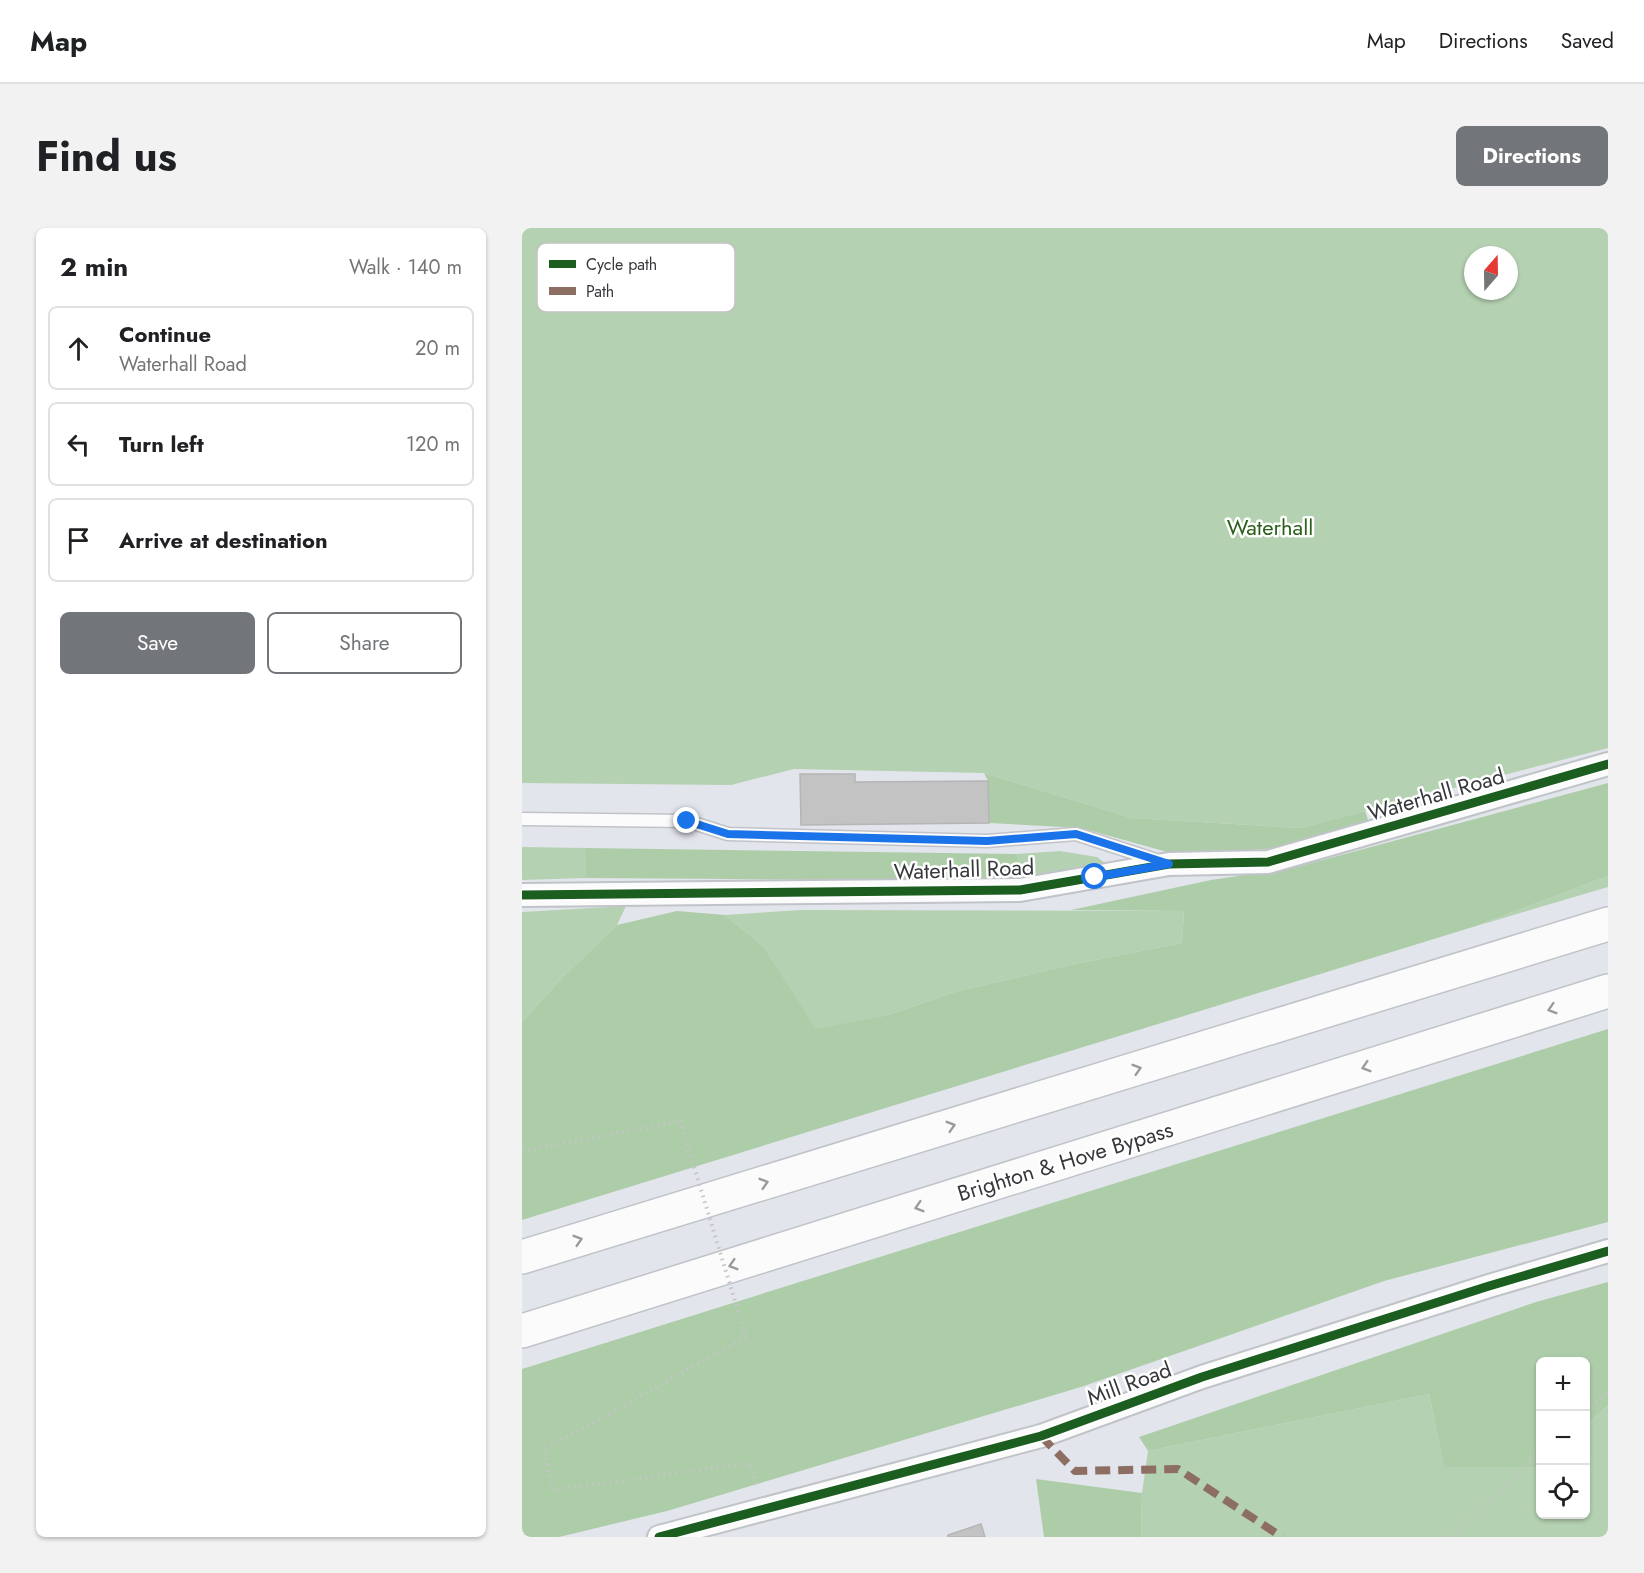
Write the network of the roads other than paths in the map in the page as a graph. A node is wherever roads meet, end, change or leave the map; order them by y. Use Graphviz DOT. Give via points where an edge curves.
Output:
graph roads {
  1 [pos="1608,765"];
  2 [pos="522,819"];
  3 [pos="1169,864"];
  4 [pos="522,895"];
  5 [pos="1608,924"];
  6 [pos="1608,991"];
  7 [pos="1608,1251"];
  8 [pos="522,1257"];
  9 [pos="522,1331"];
  10 [pos="659,1537"];
  1 -- 3 [label="street, Waterhall Road" via="1268,862"];
  2 -- 3 [label="lane" via="687,821 728,834 763,835 987,841 1076,834"];
  3 -- 4 [label="street, Waterhall Road" via="1020,890"];
  8 -- 5 [label="highway, one-way"];
  6 -- 9 [label="highway, Brighton & Hove Bypass, one-way"];
  7 -- 10 [label="street, Mill Road" via="1202,1377 1041,1436"];
}
